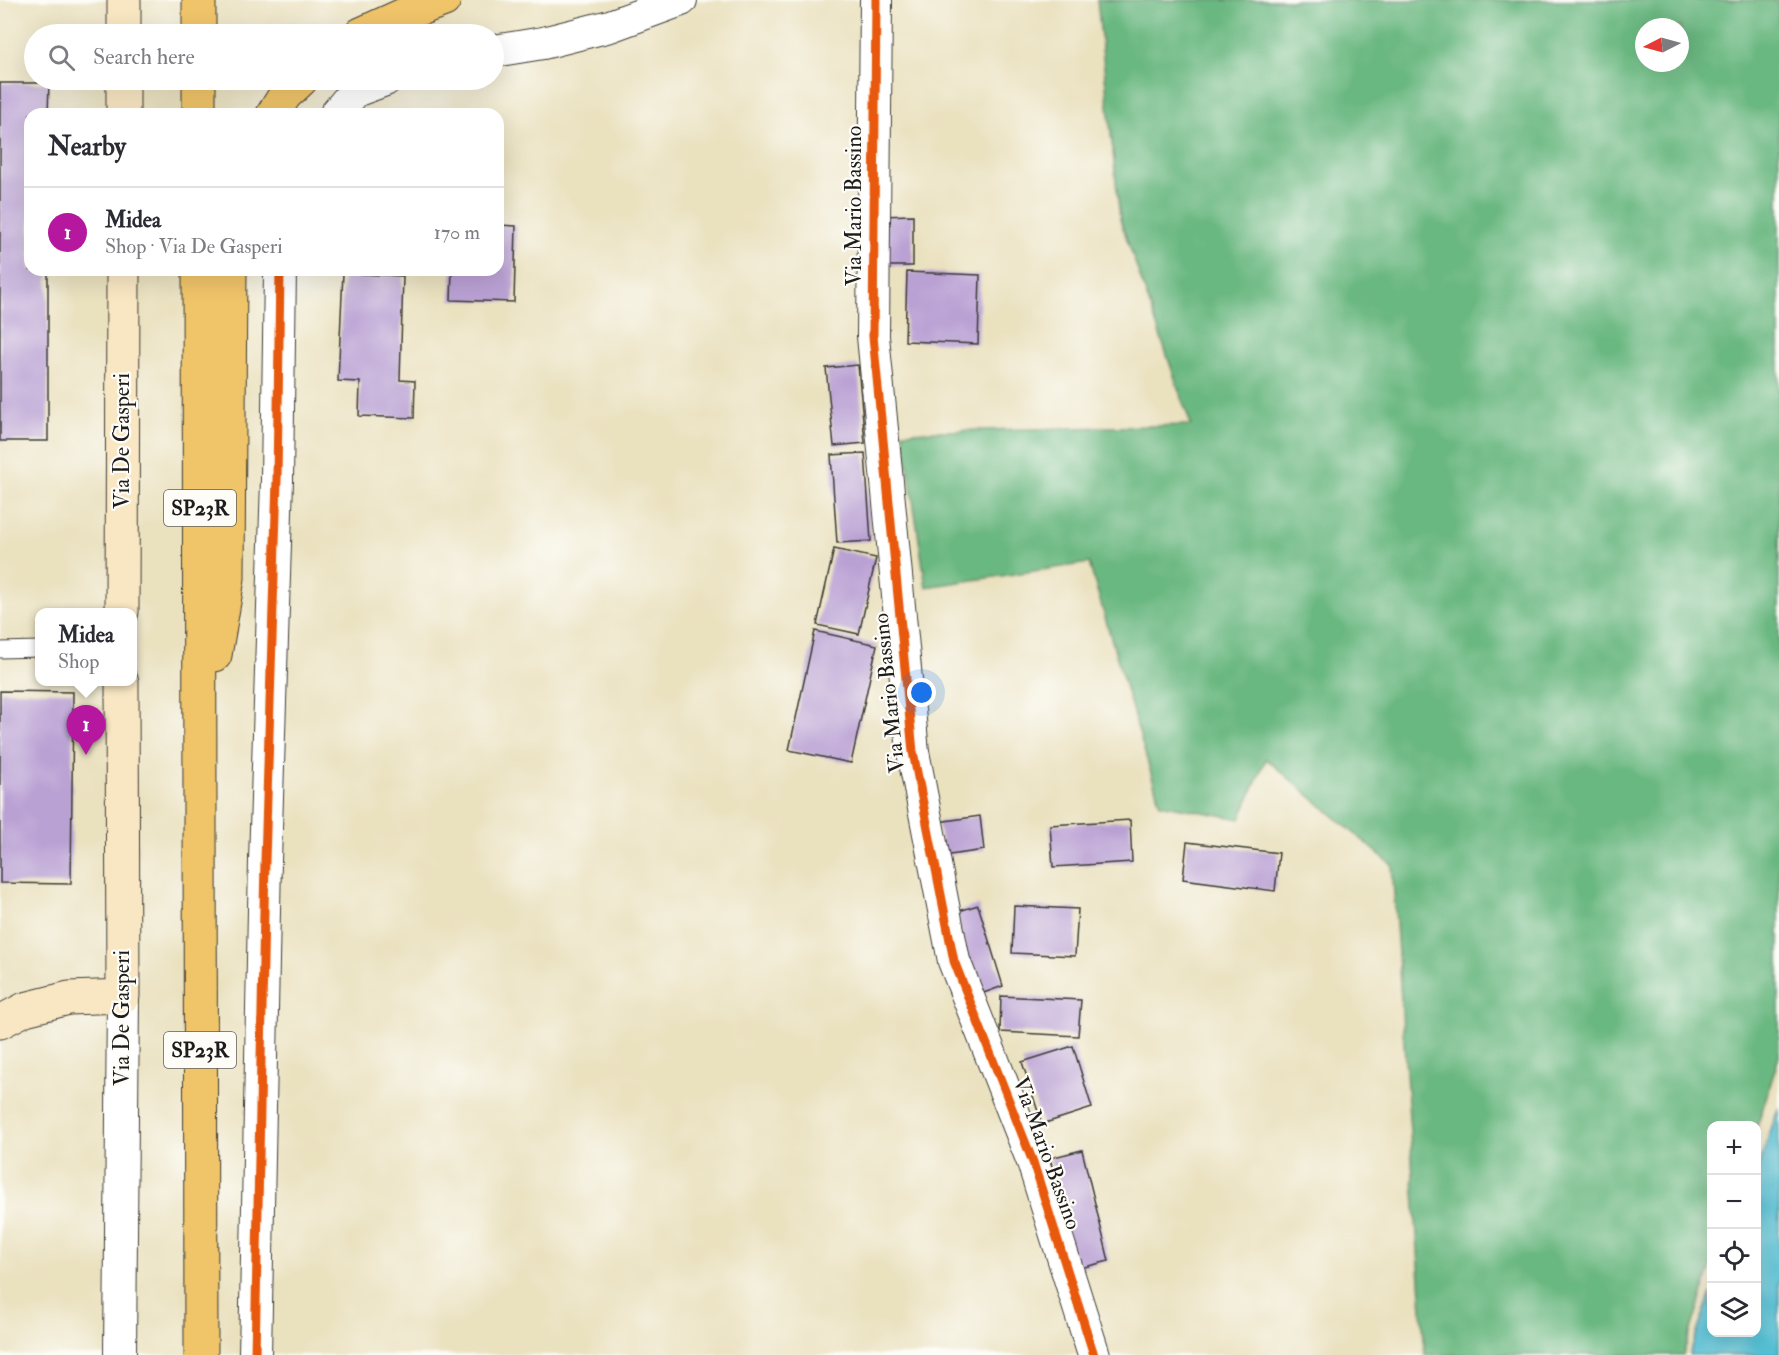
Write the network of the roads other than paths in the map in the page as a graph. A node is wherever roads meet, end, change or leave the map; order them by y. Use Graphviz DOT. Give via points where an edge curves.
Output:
graph roads {
  1 [pos="124,0"];
  2 [pos="198,0"];
  3 [pos="444,0"];
  4 [pos="681,0"];
  5 [pos="876,0"];
  6 [pos="124,24"];
  7 [pos="199,24"];
  8 [pos="383,24"];
  9 [pos="504,49"];
  10 [pos="123,90"];
  11 [pos="199,90"];
  12 [pos="290,90"];
  13 [pos="358,90"];
  14 [pos="123,108"];
  15 [pos="199,108"];
  16 [pos="277,108"];
  17 [pos="341,108"];
  18 [pos="123,276"];
  19 [pos="199,276"];
  20 [pos="230,276"];
  21 [pos="280,276"];
  22 [pos="122,608"];
  23 [pos="0,650"];
  24 [pos="35,650"];
  25 [pos="122,686"];
  26 [pos="200,746"];
  27 [pos="123,996"];
  28 [pos="0,1022"];
  29 [pos="120,1355"];
  30 [pos="201,1355"];
  31 [pos="255,1355"];
  32 [pos="1094,1355"];
  1 -- 6 [label="street"];
  2 -- 7 [label="main road"];
  3 -- 8 [label="main road"];
  4 -- 9 [label="street" via="610,26"];
  5 -- 32 [label="street, Via Mario Bassino" via="873,336 913,752 954,961 1033,1162"];
  10 -- 14 [label="street"];
  11 -- 15 [label="main road"];
  12 -- 16 [label="main road"];
  13 -- 17 [label="street"];
  18 -- 22 [label="street, Via De Gasperi"];
  19 -- 26 [label="main road, SP23R"];
  20 -- 26 [label="main road" via="228,578"];
  21 -- 31 [label="street"];
  23 -- 24 [label="lane"];
  25 -- 27 [label="street, Via De Gasperi"];
  26 -- 30 [label="main road, SP23R"];
  27 -- 28 [label="street" via="69,998 25,1009"];
  27 -- 29 [label="street, Via De Gasperi"];
}
